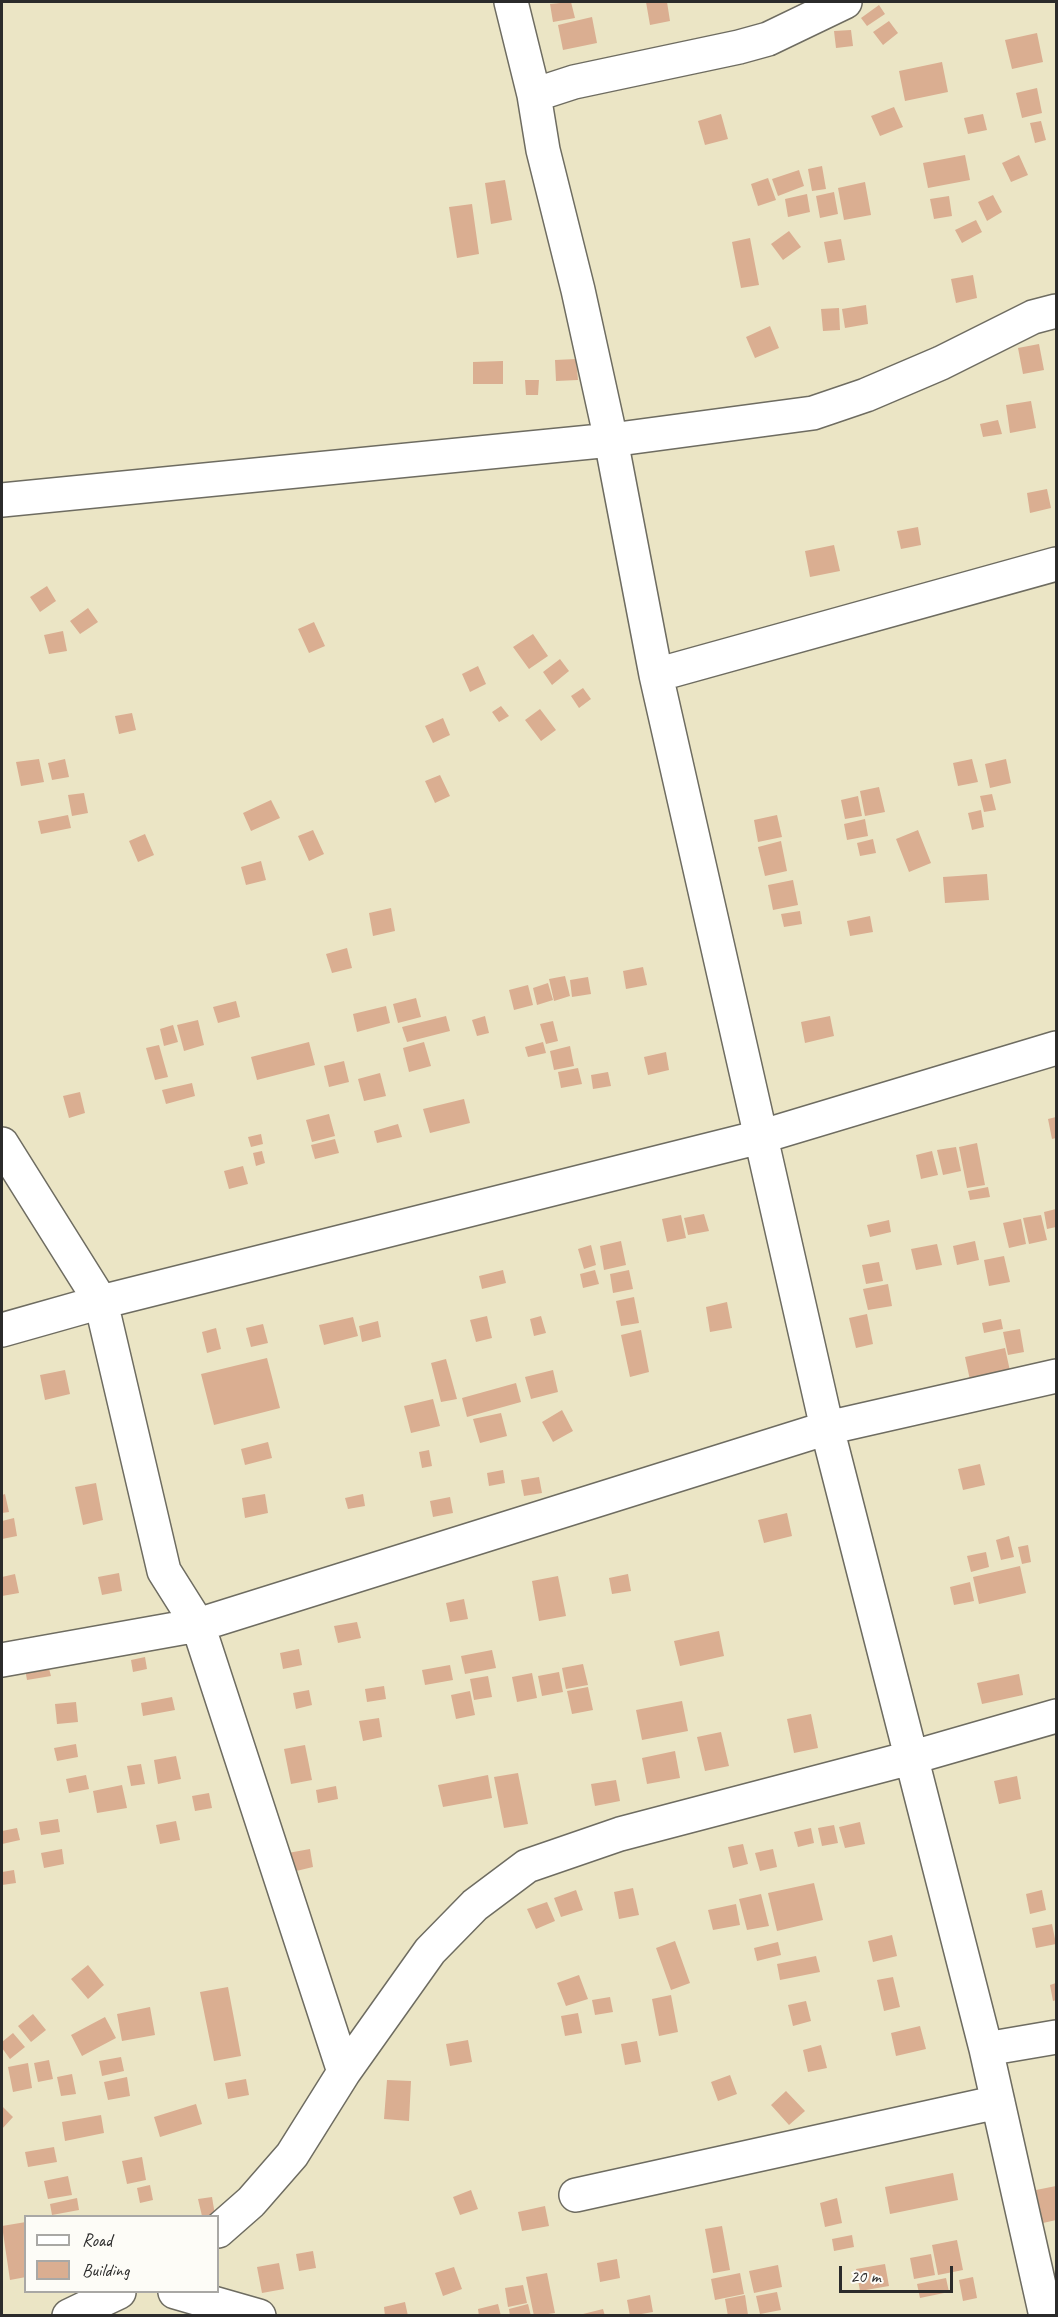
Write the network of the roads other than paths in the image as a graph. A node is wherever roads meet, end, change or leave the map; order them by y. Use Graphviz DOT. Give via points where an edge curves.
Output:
graph roads {
  1 [pos="511,2"];
  2 [pos="844,2"];
  3 [pos="534,95"];
  4 [pos="1056,311"];
  5 [pos="611,440"];
  6 [pos="2,500"];
  7 [pos="1056,564"];
  8 [pos="656,675"];
  9 [pos="1056,1048"];
  10 [pos="760,1137"];
  11 [pos="2,1144"];
  12 [pos="101,1302"];
  13 [pos="2,1330"];
  14 [pos="1056,1376"];
  15 [pos="827,1428"];
  16 [pos="198,1625"];
  17 [pos="2,1660"];
  18 [pos="1056,1716"];
  19 [pos="910,1758"];
  20 [pos="1056,2037"];
  21 [pos="987,2049"];
  22 [pos="344,2072"];
  23 [pos="998,2102"];
  24 [pos="576,2195"];
  25 [pos="219,2230"];
  26 [pos="117,2293"];
  27 [pos="179,2293"];
  28 [pos="69,2316"];
  29 [pos="259,2316"];
  30 [pos="1046,2316"];
  1 -- 3 [label="street"];
  2 -- 3 [label="street" via="768,39 574,82"];
  3 -- 5 [label="street" via="543,150 579,290"];
  4 -- 5 [label="street" via="1033,317 866,395 813,413"];
  5 -- 6 [label="street"];
  5 -- 8 [label="street"];
  7 -- 8 [label="street"];
  8 -- 10 [label="street"];
  9 -- 10 [label="street"];
  10 -- 12 [label="street"];
  10 -- 15 [label="street"];
  11 -- 12 [label="street"];
  12 -- 13 [label="street"];
  12 -- 16 [label="street" via="164,1571"];
  14 -- 15 [label="street"];
  15 -- 16 [label="street"];
  15 -- 19 [label="street"];
  16 -- 17 [label="street"];
  16 -- 22 [label="street"];
  18 -- 19 [label="street"];
  19 -- 21 [label="street"];
  19 -- 22 [label="street" via="620,1834 526,1866 475,1905 430,1952"];
  20 -- 21 [label="street"];
  21 -- 23 [label="street"];
  22 -- 25 [label="street" via="292,2155 251,2202"];
  23 -- 24 [label="street"];
  23 -- 30 [label="street"];
  26 -- 28 [label="street"];
  27 -- 29 [label="street"];
}
